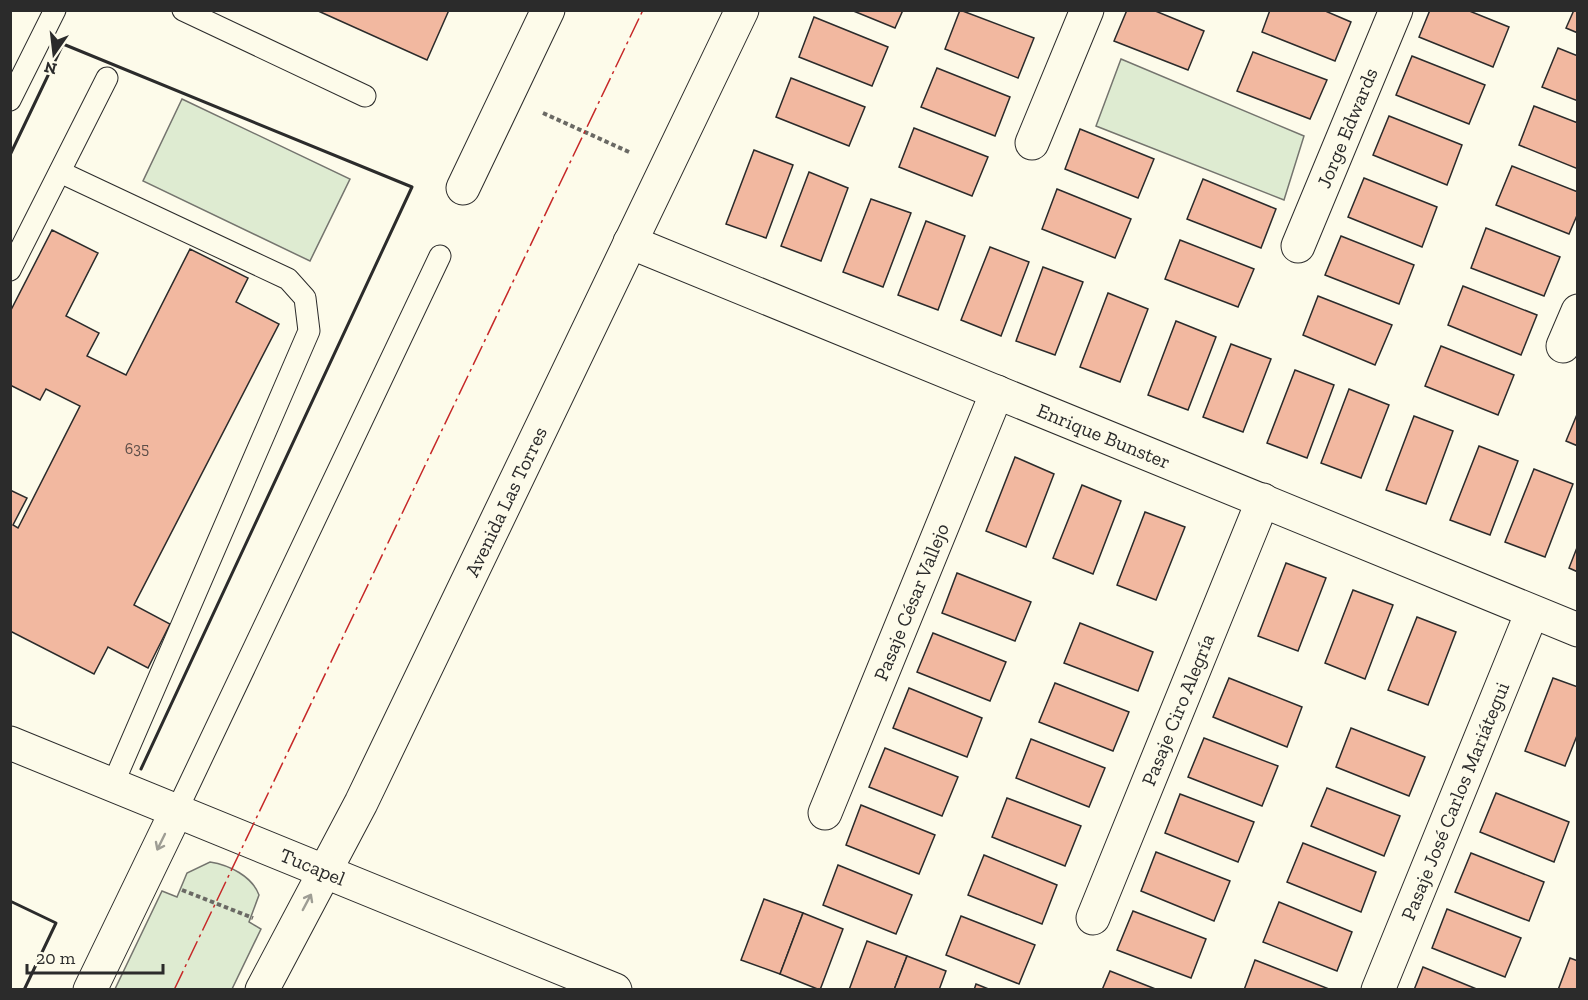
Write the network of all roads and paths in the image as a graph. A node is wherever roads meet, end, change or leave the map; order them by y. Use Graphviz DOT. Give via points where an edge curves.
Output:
graph roads {
  1 [pos="55,10"];
  2 [pos="183,10"];
  3 [pos="548,10"];
  4 [pos="742,10"];
  5 [pos="1088,10"];
  6 [pos="1396,10"];
  7 [pos="107,78"];
  8 [pos="365,96"];
  9 [pos="507,96"];
  10 [pos="10,100"];
  11 [pos="1032,143"];
  12 [pos="666,169"];
  13 [pos="60,172"];
  14 [pos="463,188"];
  15 [pos="630,242"];
  16 [pos="1298,246"];
  17 [pos="440,256"];
  18 [pos="10,270"];
  19 [pos="1578,311"];
  20 [pos="1563,346"];
  21 [pos="997,392"];
  22 [pos="1263,500"];
  23 [pos="1532,612"];
  24 [pos="1578,630"];
  25 [pos="10,743"];
  26 [pos="113,784"];
  27 [pos="177,810"];
  28 [pos="825,813"];
  29 [pos="324,871"];
  30 [pos="145,875"];
  31 [pos="1093,918"];
  32 [pos="290,933"];
  33 [pos="90,990"];
  34 [pos="262,990"];
  35 [pos="615,990"];
  36 [pos="1378,990"];
  1 -- 10 [label="lane"];
  2 -- 8 [label="lane"];
  3 -- 9 [label="street"];
  4 -- 12 [label="street, Avenida Las Torres"];
  5 -- 11 [label="street"];
  6 -- 16 [label="street, Jorge Edwards"];
  7 -- 13 [label="lane"];
  9 -- 12 [label="path"];
  9 -- 14 [label="street"];
  12 -- 15 [label="street, Avenida Las Torres"];
  13 -- 18 [label="lane"];
  13 -- 26 [label="lane" via="288,279 306,298 309,331"];
  15 -- 21 [label="street, Enrique Bunster"];
  15 -- 29 [label="street, Avenida Las Torres" via="361,803"];
  17 -- 27 [label="lane"];
  19 -- 20 [label="street"];
  21 -- 22 [label="street, Enrique Bunster"];
  21 -- 28 [label="street, Pasaje César Vallejo"];
  22 -- 23 [label="street, Enrique Bunster"];
  22 -- 31 [label="street, Pasaje Ciro Alegría"];
  23 -- 24 [label="street, Enrique Bunster"];
  23 -- 36 [label="street, Pasaje José Carlos Mariátegui"];
  25 -- 26 [label="street, Tucapel"];
  26 -- 27 [label="street, Tucapel"];
  27 -- 29 [label="street, Tucapel"];
  27 -- 30 [label="street, one-way"];
  32 -- 29 [label="street, Avenida Las Torres, one-way"];
  29 -- 35 [label="street, Tucapel"];
  30 -- 32 [label="path"];
  30 -- 33 [label="street"];
  32 -- 34 [label="street, Avenida Las Torres"];
}
